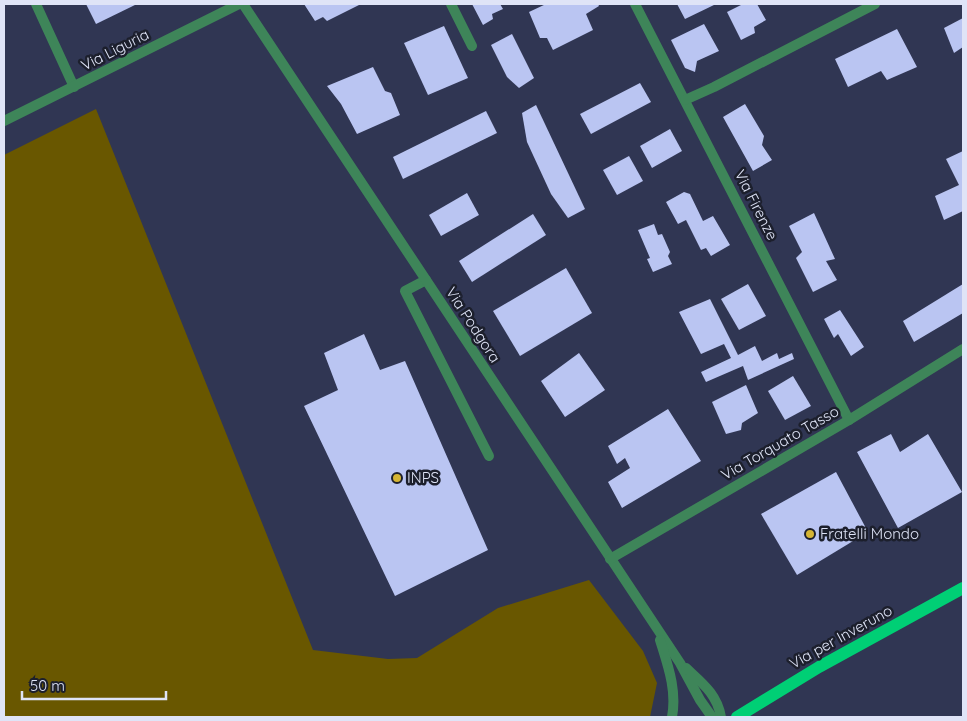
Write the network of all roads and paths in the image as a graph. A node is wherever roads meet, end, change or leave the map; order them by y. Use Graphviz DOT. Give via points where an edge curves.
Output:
graph roads {
  1 [pos="36,4"];
  2 [pos="241,4"];
  3 [pos="451,4"];
  4 [pos="635,4"];
  5 [pos="875,4"];
  6 [pos="472,46"];
  7 [pos="74,87"];
  8 [pos="685,100"];
  9 [pos="4,121"];
  10 [pos="426,280"];
  11 [pos="963,349"];
  12 [pos="849,420"];
  13 [pos="489,456"];
  14 [pos="610,559"];
  15 [pos="963,588"];
  16 [pos="656,630"];
  17 [pos="680,662"];
  18 [pos="672,717"];
  19 [pos="712,717"];
  20 [pos="721,717"];
  21 [pos="737,717"];
  1 -- 7 [label="street"];
  2 -- 7 [label="street, Via Liguria"];
  2 -- 10 [label="street, Via Podgora"];
  3 -- 6 [label="street"];
  4 -- 8 [label="street, Via Firenze"];
  5 -- 8 [label="street"];
  7 -- 9 [label="street, Via Liguria"];
  8 -- 12 [label="street, Via Firenze"];
  10 -- 13 [label="street" via="404,291"];
  10 -- 14 [label="street, Via Podgora"];
  11 -- 12 [label="street, Via Torquato Tasso"];
  12 -- 14 [label="street, Via Torquato Tasso"];
  14 -- 16 [label="street, Via Podgora"];
  15 -- 21 [label="main road, Via per Inveruno" via="819,667"];
  16 -- 17 [label="street, Via Podgora"];
  16 -- 18 [label="street" via="672,684 675,701"];
  17 -- 19 [label="street, Via Podgora"];
  17 -- 20 [label="street, Via Podgora" via="712,693"];
}
